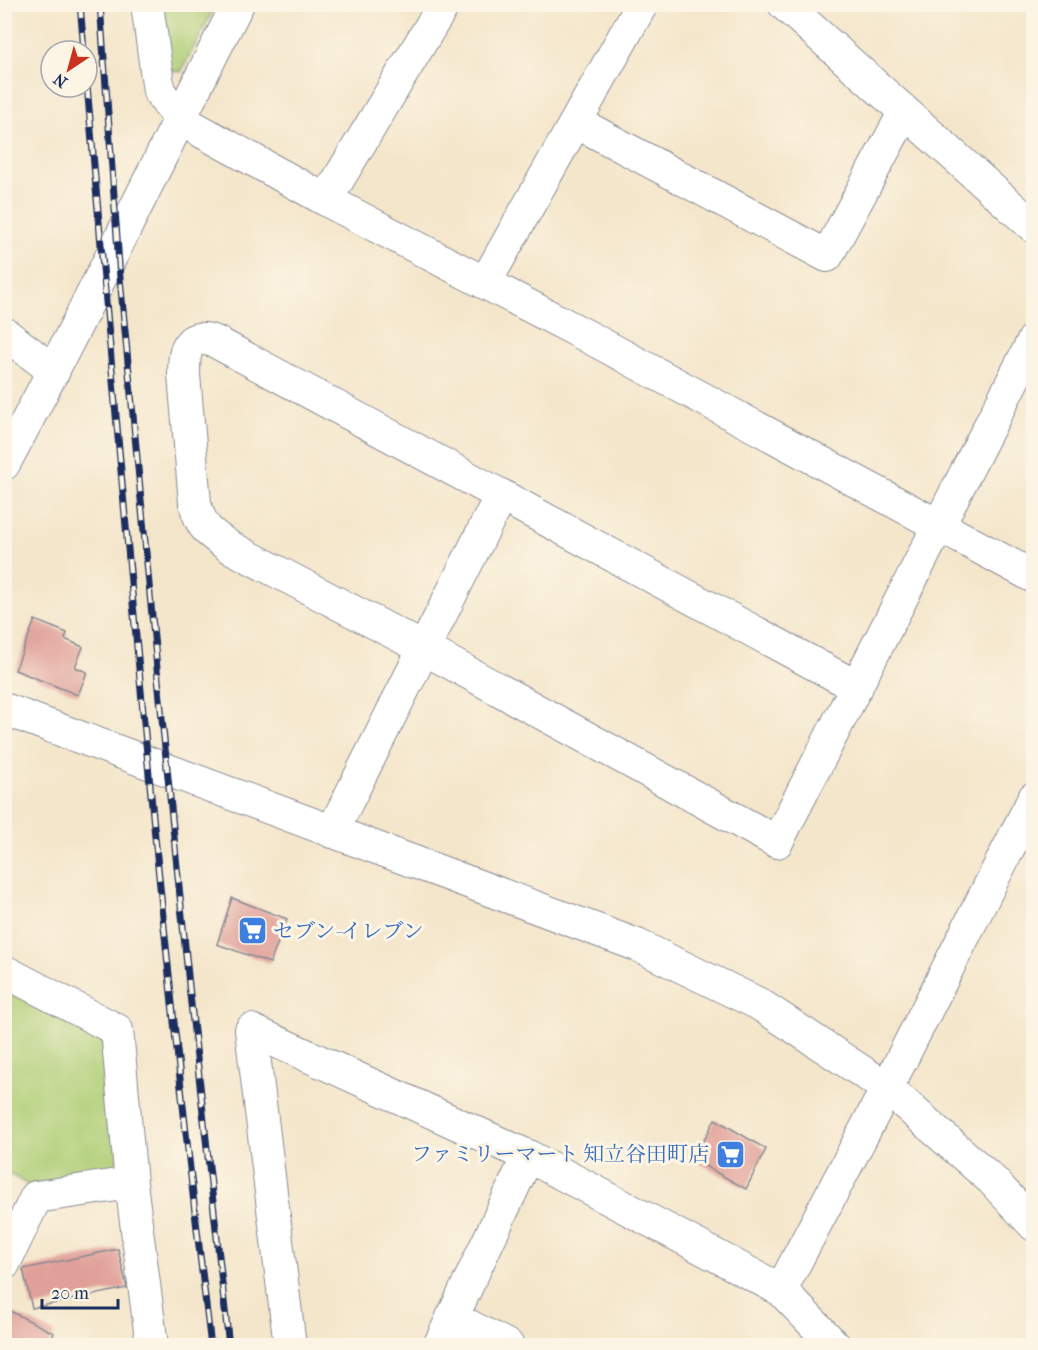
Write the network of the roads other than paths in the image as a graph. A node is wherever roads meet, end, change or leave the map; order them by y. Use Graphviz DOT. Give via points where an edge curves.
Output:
graph roads {
  1 [pos="147,4"];
  2 [pos="238,4"];
  3 [pos="444,4"];
  4 [pos="642,4"];
  5 [pos="784,4"];
  6 [pos="904,112"];
  7 [pos="179,119"];
  8 [pos="576,122"];
  9 [pos="326,200"];
  10 [pos="1034,227"];
  11 [pos="485,283"];
  12 [pos="4,333"];
  13 [pos="1034,339"];
  14 [pos="54,371"];
  15 [pos="4,464"];
  16 [pos="501,495"];
  17 [pos="939,524"];
  18 [pos="1034,577"];
  19 [pos="423,648"];
  20 [pos="857,687"];
  21 [pos="4,709"];
  22 [pos="1034,798"];
  23 [pos="332,832"];
  24 [pos="4,971"];
  25 [pos="887,1088"];
  26 [pos="528,1156"];
  27 [pos="131,1183"];
  28 [pos="1034,1226"];
  29 [pos="4,1264"];
  30 [pos="781,1290"];
  31 [pos="452,1317"];
  32 [pos="152,1346"];
  33 [pos="290,1346"];
  34 [pos="439,1346"];
  35 [pos="507,1346"];
  36 [pos="835,1346"];
  1 -- 7 [label="street" via="159,91"];
  2 -- 7 [label="street"];
  3 -- 9 [label="street"];
  4 -- 8 [label="street"];
  5 -- 6 [label="street"];
  6 -- 8 [label="street" via="826,256"];
  6 -- 10 [label="street"];
  7 -- 9 [label="street"];
  7 -- 14 [label="street"];
  8 -- 11 [label="street"];
  9 -- 11 [label="street"];
  11 -- 17 [label="street"];
  12 -- 14 [label="street"];
  13 -- 17 [label="street"];
  14 -- 15 [label="street"];
  16 -- 19 [label="street"];
  16 -- 19 [label="street" via="216,342 204,337 188,346 184,375 195,503 199,521 209,534"];
  16 -- 20 [label="street"];
  17 -- 18 [label="street"];
  17 -- 20 [label="street"];
  19 -- 20 [label="street" via="777,842"];
  19 -- 23 [label="street"];
  21 -- 23 [label="street"];
  22 -- 25 [label="street"];
  23 -- 25 [label="street" via="638,945 759,1004"];
  24 -- 27 [label="street" via="117,1030"];
  25 -- 28 [label="street" via="992,1180"];
  25 -- 30 [label="street"];
  26 -- 30 [label="street"];
  26 -- 31 [label="street"];
  26 -- 33 [label="street" via="251,1030"];
  27 -- 29 [label="street" via="36,1197"];
  27 -- 32 [label="street"];
  30 -- 36 [label="street"];
  31 -- 34 [label="street"];
  31 -- 35 [label="street"];
}
